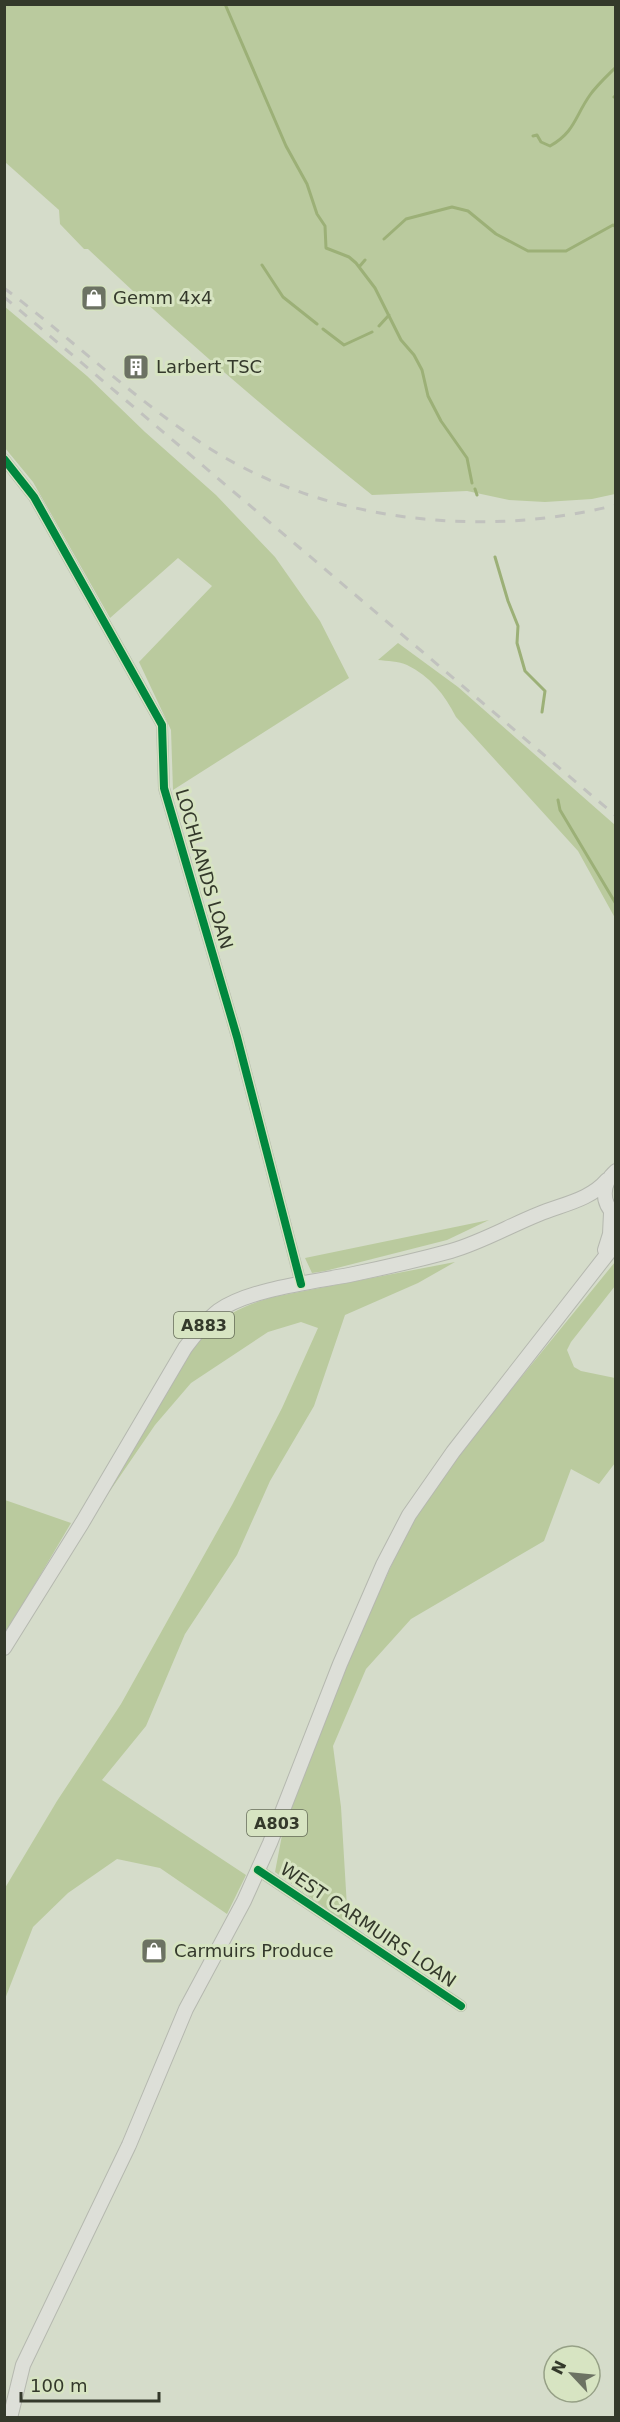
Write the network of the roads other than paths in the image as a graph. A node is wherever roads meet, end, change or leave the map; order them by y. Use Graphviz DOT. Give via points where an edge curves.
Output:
graph roads {
  1 [pos="4,459"];
  2 [pos="611,1176"];
  3 [pos="562,1205"];
  4 [pos="612,1212"];
  5 [pos="615,1243"];
  6 [pos="601,1260"];
  7 [pos="301,1284"];
  8 [pos="4,1648"];
  9 [pos="258,1870"];
  10 [pos="461,2006"];
  11 [pos="10,2418"];
  1 -- 7 [label="street, LOCHLANDS LOAN" via="34,497 162,725 165,788 237,1037"];
  2 -- 3 [label="main road" via="591,1194"];
  2 -- 4 [label="main road" via="604,1197"];
  3 -- 4 [label="main road" via="585,1204"];
  3 -- 7 [label="main road, A883" via="451,1251"];
  4 -- 6 [label="main road, A803" via="609,1241"];
  5 -- 6 [label="main road, A803"];
  6 -- 9 [label="main road, A803" via="409,1515 340,1664"];
  7 -- 8 [label="main road, A883" via="231,1304 197,1333"];
  9 -- 10 [label="street, WEST CARMUIRS LOAN"];
  9 -- 11 [label="main road, A803" via="186,2009 129,2145 23,2365"];
}
